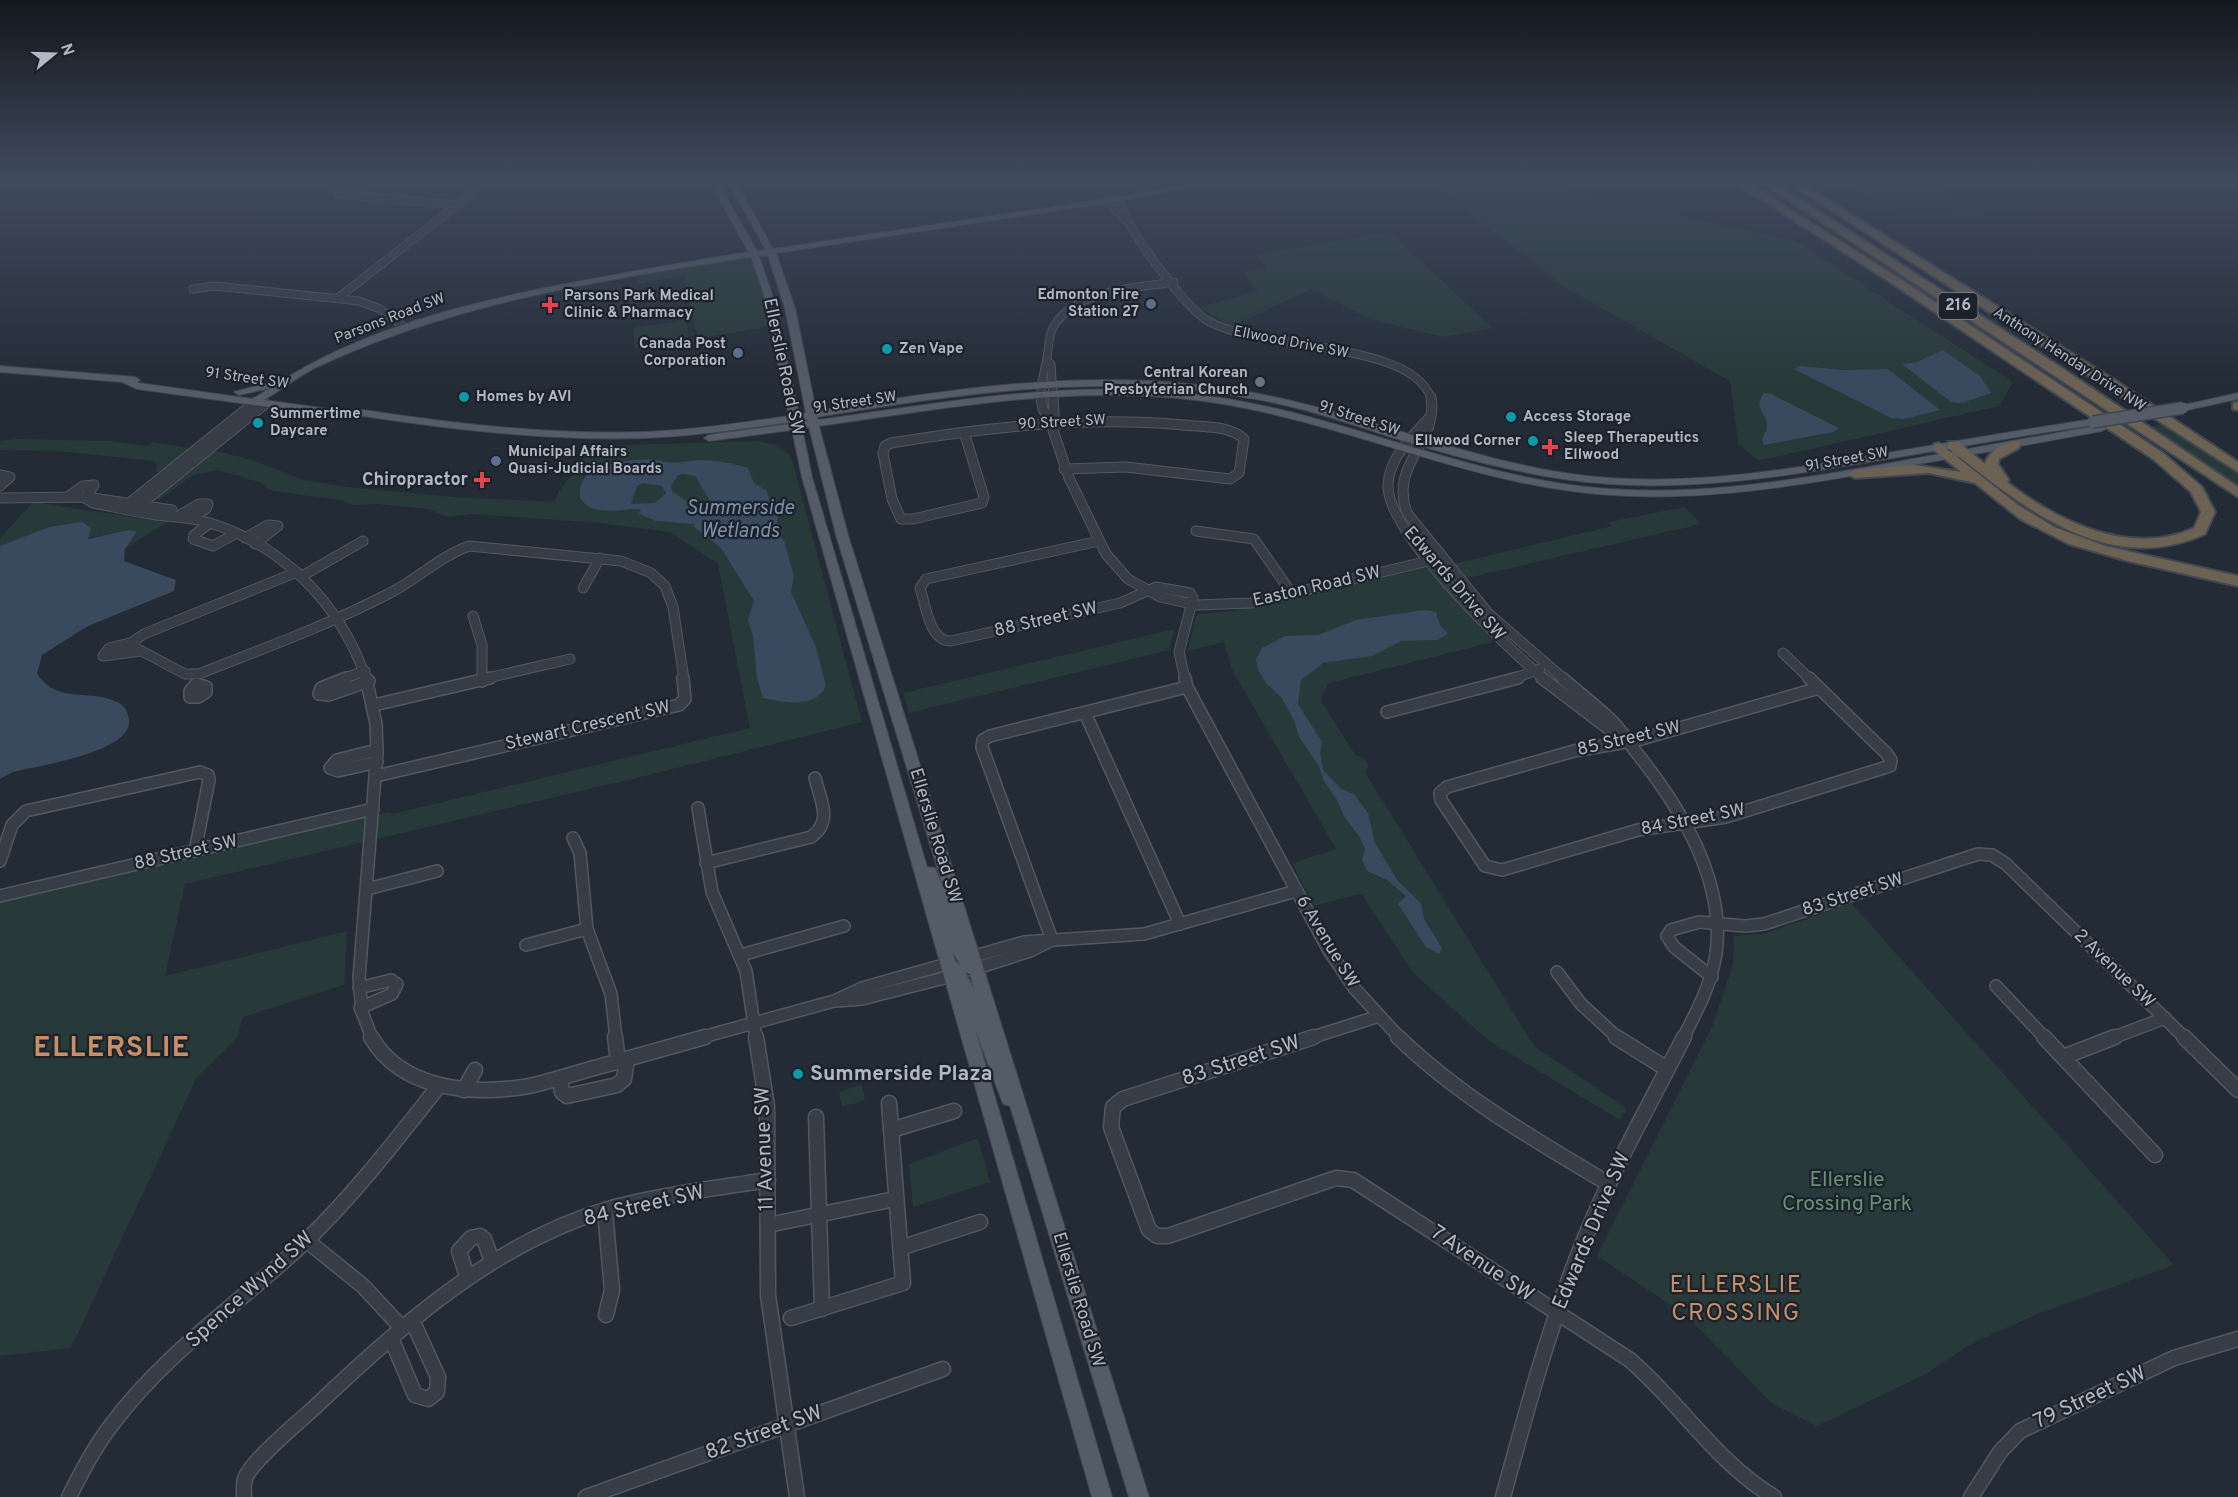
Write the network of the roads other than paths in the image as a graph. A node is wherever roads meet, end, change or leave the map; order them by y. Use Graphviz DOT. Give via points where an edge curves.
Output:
graph roads {
  1 [pos="402,248"];
  2 [pos="738,248"];
  3 [pos="750,248"];
  4 [pos="759,248"];
  5 [pos="769,248"];
  6 [pos="798,248"];
  7 [pos="1148,248"];
  8 [pos="1843,248"];
  9 [pos="1867,248"];
  10 [pos="1896,248"];
  11 [pos="771,252"];
  12 [pos="754,254"];
  13 [pos="700,262"];
  14 [pos="1892,279"];
  15 [pos="1174,282"];
  16 [pos="193,289"];
  17 [pos="767,291"];
  18 [pos="338,298"];
  19 [pos="790,308"];
  20 [pos="1998,313"];
  21 [pos="794,326"];
  22 [pos="404,327"];
  23 [pos="777,329"];
  24 [pos="334,357"];
  25 [pos="0,369"];
  26 [pos="805,375"];
  27 [pos="290,378"];
  28 [pos="126,381"];
  29 [pos="1046,388"];
  30 [pos="239,392"];
  31 [pos="941,395"];
  32 [pos="2238,396"];
  33 [pos="808,399"];
  34 [pos="264,400"];
  35 [pos="2238,406"];
  36 [pos="2187,410"];
  37 [pos="860,412"];
  38 [pos="802,422"];
  39 [pos="1050,422"];
  40 [pos="2097,425"];
  41 [pos="964,432"];
  42 [pos="2154,435"];
  43 [pos="728,437"];
  44 [pos="603,438"];
  45 [pos="635,441"];
  46 [pos="1413,446"];
  47 [pos="2014,446"];
  48 [pos="1952,451"];
  49 [pos="802,453"];
  50 [pos="2238,454"];
  51 [pos="2238,468"];
  52 [pos="1064,469"];
  53 [pos="1855,474"];
  54 [pos="0,475"];
  55 [pos="0,486"];
  56 [pos="2238,493"];
  57 [pos="69,496"];
  58 [pos="2010,497"];
  59 [pos="0,498"];
  60 [pos="85,498"];
  61 [pos="132,506"];
  62 [pos="180,515"];
  63 [pos="191,518"];
  64 [pos="838,518"];
  65 [pos="210,523"];
  66 [pos="1196,531"];
  67 [pos="235,534"];
  68 [pos="363,541"];
  69 [pos="1100,541"];
  70 [pos="600,558"];
  71 [pos="1441,558"];
  72 [pos="1430,561"];
  73 [pos="300,574"];
  74 [pos="2238,581"];
  75 [pos="583,588"];
  76 [pos="1147,591"];
  77 [pos="1292,594"];
  78 [pos="1191,604"];
  79 [pos="473,616"];
  80 [pos="339,617"];
  81 [pos="134,642"];
  82 [pos="140,651"];
  83 [pos="1783,653"];
  84 [pos="570,659"];
  85 [pos="1541,669"];
  86 [pos="482,681"];
  87 [pos="1187,687"];
  88 [pos="1819,688"];
  89 [pos="374,705"];
  90 [pos="1085,712"];
  91 [pos="1387,712"];
  92 [pos="1626,741"];
  93 [pos="377,750"];
  94 [pos="377,762"];
  95 [pos="376,776"];
  96 [pos="814,778"];
  97 [pos="698,808"];
  98 [pos="373,809"];
  99 [pos="1684,824"];
  100 [pos="573,838"];
  101 [pos="195,851"];
  102 [pos="1988,854"];
  103 [pos="0,861"];
  104 [pos="706,863"];
  105 [pos="1492,870"];
  106 [pos="437,871"];
  107 [pos="367,889"];
  108 [pos="1296,891"];
  109 [pos="0,896"];
  110 [pos="1180,924"];
  111 [pos="1717,924"];
  112 [pos="844,926"];
  113 [pos="587,929"];
  114 [pos="1052,940"];
  115 [pos="526,945"];
  116 [pos="741,955"];
  117 [pos="961,966"];
  118 [pos="1557,972"];
  119 [pos="1712,977"];
  120 [pos="1995,986"];
  121 [pos="359,988"];
  122 [pos="360,1008"];
  123 [pos="1376,1017"];
  124 [pos="2165,1018"];
  125 [pos="754,1022"];
  126 [pos="2063,1057"];
  127 [pos="622,1060"];
  128 [pos="1667,1069"];
  129 [pos="475,1070"];
  130 [pos="560,1078"];
  131 [pos="438,1087"];
  132 [pos="464,1090"];
  133 [pos="2238,1090"];
  134 [pos="889,1103"];
  135 [pos="954,1111"];
  136 [pos="816,1117"];
  137 [pos="891,1131"];
  138 [pos="2155,1155"];
  139 [pos="1347,1178"];
  140 [pos="768,1180"];
  141 [pos="1609,1184"];
  142 [pos="895,1199"];
  143 [pos="605,1211"];
  144 [pos="818,1216"];
  145 [pos="981,1222"];
  146 [pos="768,1225"];
  147 [pos="306,1240"];
  148 [pos="900,1248"];
  149 [pos="492,1261"];
  150 [pos="467,1276"];
  151 [pos="822,1309"];
  152 [pos="1557,1313"];
  153 [pos="606,1315"];
  154 [pos="790,1318"];
  155 [pos="402,1329"];
  156 [pos="2238,1339"];
  157 [pos="943,1369"];
  158 [pos="787,1425"];
  159 [pos="69,1497"];
  160 [pos="244,1497"];
  161 [pos="586,1497"];
  162 [pos="797,1497"];
  163 [pos="1102,1497"];
  164 [pos="1139,1497"];
  165 [pos="1503,1497"];
  166 [pos="1774,1497"];
  167 [pos="1971,1497"];
  1 -- 18 [label="street"];
  2 -- 13 [label="main road"];
  3 -- 12 [label="main road, Ellerslie Road SW"];
  4 -- 11 [label="main road"];
  5 -- 11 [label="main road, Ellerslie Road SW"];
  6 -- 11 [label="main road, Parsons Road SW"];
  7 -- 15 [label="street, Ellwood Drive SW"];
  8 -- 14 [label="highway"];
  9 -- 42 [label="highway, Anthony Henday Drive NW / 216"];
  10 -- 20 [label="highway, Anthony Henday Drive NW / 216"];
  11 -- 12 [label="main road, Parsons Road SW"];
  11 -- 19 [label="main road, Ellerslie Road SW"];
  12 -- 13 [label="main road, Parsons Road SW"];
  12 -- 17 [label="main road, Ellerslie Road SW"];
  12 -- 19 [label="main road" via="761,258 780,301"];
  13 -- 22 [label="main road, Parsons Road SW" via="494,300"];
  14 -- 42 [label="highway"];
  14 -- 58 [label="highway" via="2158,456 2197,490 2208,512 2200,531 2190,538 2136,542 2066,523"];
  15 -- 29 [label="street" via="1104,296 1071,309 1057,320 1047,361 1051,364"];
  15 -- 46 [label="street, Ellwood Drive SW" via="1198,313 1230,332 1372,358 1400,367 1418,379 1433,403 1430,417"];
  16 -- 18 [label="street" via="215,286"];
  17 -- 21 [label="main road" via="786,324"];
  17 -- 23 [label="main road, Ellerslie Road SW"];
  18 -- 22 [label="street" via="373,305"];
  19 -- 21 [label="main road, Ellerslie Road SW"];
  20 -- 50 [label="highway" via="2050,340"];
  20 -- 51 [label="highway, Anthony Henday Drive NW / 216"];
  21 -- 26 [label="main road, Ellerslie Road SW"];
  22 -- 24 [label="main road, Parsons Road SW"];
  23 -- 26 [label="main road" via="783,334 792,362"];
  23 -- 38 [label="main road, Ellerslie Road SW"];
  24 -- 27 [label="main road, Parsons Road SW"];
  24 -- 34 [label="main road, Parsons Road SW"];
  25 -- 28 [label="main road, 91 Street SW"];
  26 -- 33 [label="main road, Ellerslie Road SW"];
  27 -- 30 [label="main road"];
  27 -- 34 [label="main road, Parsons Road SW"];
  28 -- 30 [label="main road, 91 Street SW"];
  28 -- 34 [label="main road, 91 Street SW" via="137,386"];
  29 -- 31 [label="main road, 91 Street SW"];
  29 -- 37 [label="main road, 91 Street SW" via="973,401"];
  29 -- 39 [label="street" via="1044,416"];
  29 -- 46 [label="main road, 91 Street SW" via="1183,395 1253,406"];
  29 -- 46 [label="main road, 91 Street SW" via="1152,383 1215,389 1330,414"];
  30 -- 34 [label="main road, 91 Street SW"];
  31 -- 37 [label="main road, 91 Street SW"];
  31 -- 38 [label="main road"];
  32 -- 36 [label="main road"];
  33 -- 37 [label="main road"];
  33 -- 38 [label="main road, Ellerslie Road SW"];
  34 -- 44 [label="main road, 91 Street SW" via="350,415 363,413 482,429"];
  34 -- 61 [label="street"];
  35 -- 36 [label="main road"];
  36 -- 40 [label="main road"];
  37 -- 38 [label="main road, 91 Street SW"];
  37 -- 64 [label="main road" via="835,426 826,442"];
  38 -- 43 [label="main road, 91 Street SW"];
  38 -- 44 [label="main road, 91 Street SW"];
  38 -- 45 [label="main road"];
  38 -- 49 [label="main road, Ellerslie Road SW"];
  38 -- 64 [label="main road"];
  39 -- 41 [label="street, 90 Street SW"];
  39 -- 52 [label="street"];
  39 -- 52 [label="street, 90 Street SW" via="1146,421 1202,427 1240,435 1244,441 1239,473 1234,478 1126,467"];
  40 -- 47 [label="main road, 91 Street SW"];
  40 -- 48 [label="main road, 91 Street SW"];
  41 -- 41 [label="street, 90 Street SW" via="885,446 890,489 903,519 982,503 984,497"];
  42 -- 56 [label="highway, Anthony Henday Drive NW / 216"];
  43 -- 45 [label="main road, 91 Street SW"];
  43 -- 49 [label="main road" via="779,437 793,443"];
  44 -- 45 [label="main road, 91 Street SW"];
  46 -- 48 [label="main road, 91 Street SW" via="1520,469 1617,482 1709,482 1764,477"];
  46 -- 53 [label="main road, 91 Street SW" via="1514,479 1642,494 1735,492"];
  46 -- 71 [label="street, Edwards Drive SW" via="1402,477 1401,500 1411,520"];
  46 -- 72 [label="street, Edwards Drive SW" via="1390,473 1388,496 1396,516"];
  47 -- 48 [label="main road, 91 Street SW"];
  47 -- 58 [label="highway" via="1994,457 1991,465"];
  48 -- 53 [label="main road, 91 Street SW"];
  48 -- 58 [label="highway"];
  49 -- 117 [label="main road, Ellerslie Road SW" via="909,827 924,856"];
  52 -- 69 [label="street"];
  53 -- 58 [label="highway" via="1902,469 1950,472"];
  54 -- 55 [label="street" via="10,477"];
  57 -- 59 [label="street"];
  57 -- 60 [label="street"];
  57 -- 60 [label="street" via="83,486 94,485"];
  58 -- 74 [label="highway" via="2046,527 2088,544"];
  60 -- 61 [label="street" via="93,503"];
  61 -- 62 [label="street" via="166,516"];
  62 -- 63 [label="street"];
  62 -- 63 [label="street" via="197,505 208,504"];
  63 -- 65 [label="street"];
  64 -- 117 [label="main road, Ellerslie Road SW"];
  65 -- 67 [label="street"];
  65 -- 67 [label="street" via="193,539 213,546"];
  66 -- 77 [label="street" via="1254,539"];
  67 -- 73 [label="street"];
  68 -- 73 [label="street"];
  69 -- 76 [label="street" via="1116,568"];
  69 -- 76 [label="street, 88 Street SW" via="922,582 920,588 935,635 943,642 1114,604"];
  70 -- 75 [label="street"];
  70 -- 80 [label="street, Stewart Crescent SW" via="465,547 403,587"];
  70 -- 95 [label="street, Stewart Crescent SW" via="642,568 668,590 685,692 683,702 669,709"];
  71 -- 72 [label="street, Easton Road SW"];
  71 -- 85 [label="street, Edwards Drive SW"];
  72 -- 77 [label="street, Easton Road SW"];
  72 -- 85 [label="street, Edwards Drive SW" via="1479,618"];
  73 -- 80 [label="street"];
  73 -- 81 [label="street" via="144,634"];
  76 -- 78 [label="street" via="1162,587 1186,591 1192,597"];
  77 -- 78 [label="street, Easton Road SW" via="1235,605"];
  78 -- 87 [label="street, 6 Avenue SW" via="1179,652"];
  79 -- 86 [label="street" via="482,645"];
  80 -- 82 [label="street, Stewart Crescent SW" via="196,679"];
  80 -- 89 [label="street" via="354,643"];
  81 -- 82 [label="street"];
  81 -- 82 [label="street" via="109,648 103,656"];
  83 -- 88 [label="street"];
  84 -- 86 [label="street"];
  85 -- 91 [label="street"];
  85 -- 92 [label="street, Edwards Drive SW" via="1612,721"];
  86 -- 89 [label="street"];
  87 -- 90 [label="street"];
  87 -- 108 [label="street, 6 Avenue SW"];
  88 -- 92 [label="street, 85 Street SW"];
  88 -- 99 [label="street, 84 Street SW" via="1886,753 1891,763 1885,769 1733,815"];
  89 -- 93 [label="street"];
  90 -- 110 [label="street"];
  90 -- 114 [label="street" via="990,736 982,747"];
  92 -- 99 [label="street, Edwards Drive SW" via="1659,782"];
  92 -- 105 [label="street, 85 Street SW" via="1574,751 1447,787 1440,793 1443,804 1481,861"];
  93 -- 94 [label="street"];
  93 -- 94 [label="street" via="337,760 330,768 339,771"];
  94 -- 95 [label="street"];
  95 -- 98 [label="street"];
  96 -- 104 [label="street" via="824,818 822,829 811,837"];
  97 -- 104 [label="street, 11 Avenue SW"];
  98 -- 101 [label="street, 88 Street SW"];
  98 -- 107 [label="street"];
  99 -- 105 [label="street, 84 Street SW" via="1626,833 1507,869"];
  99 -- 111 [label="street, Edwards Drive SW" via="1708,875"];
  100 -- 113 [label="street" via="580,854"];
  101 -- 103 [label="street" via="209,780 204,773 36,807 20,814 12,825"];
  101 -- 109 [label="street, 88 Street SW"];
  102 -- 111 [label="street, 83 Street SW" via="1764,924"];
  102 -- 124 [label="street, 2 Avenue SW" via="2006,864"];
  104 -- 116 [label="street, 11 Avenue SW" via="712,892"];
  106 -- 107 [label="street"];
  107 -- 121 [label="street"];
  108 -- 110 [label="street"];
  108 -- 123 [label="street, 6 Avenue SW" via="1336,963"];
  110 -- 114 [label="street" via="1144,934"];
  111 -- 119 [label="street, Edwards Drive SW"];
  111 -- 119 [label="street" via="1694,923 1671,930 1667,936 1674,947"];
  112 -- 116 [label="street"];
  113 -- 115 [label="street"];
  113 -- 127 [label="street" via="611,994"];
  114 -- 117 [label="street" via="1030,951"];
  116 -- 125 [label="street, 11 Avenue SW"];
  117 -- 125 [label="street" via="862,999 834,1001"];
  117 -- 163 [label="main road, Ellerslie Road SW"];
  117 -- 164 [label="main road, Ellerslie Road SW" via="997,1075 1026,1132"];
  118 -- 128 [label="street" via="1597,1024"];
  119 -- 128 [label="street, Edwards Drive SW"];
  120 -- 126 [label="street"];
  121 -- 122 [label="street"];
  121 -- 122 [label="street" via="392,980 397,984 393,994"];
  122 -- 131 [label="street" via="365,1029 379,1051 396,1067"];
  123 -- 139 [label="street, 83 Street SW" via="1123,1099 1110,1111 1111,1126 1146,1225 1157,1236 1168,1236 1336,1178"];
  123 -- 141 [label="street, 6 Avenue SW" via="1463,1095"];
  124 -- 126 [label="street"];
  124 -- 133 [label="street, 2 Avenue SW"];
  125 -- 127 [label="street"];
  125 -- 140 [label="street, 11 Avenue SW" via="767,1106"];
  126 -- 138 [label="street"];
  127 -- 130 [label="street"];
  127 -- 130 [label="street" via="624,1079 616,1085 567,1096 562,1092"];
  128 -- 141 [label="street, Edwards Drive SW"];
  129 -- 132 [label="street"];
  130 -- 132 [label="street" via="511,1089"];
  131 -- 132 [label="street"];
  131 -- 147 [label="street, Spence Wynd SW" via="353,1191"];
  134 -- 137 [label="street"];
  135 -- 137 [label="street"];
  136 -- 144 [label="street"];
  137 -- 142 [label="street"];
  139 -- 152 [label="street, 7 Avenue SW"];
  140 -- 143 [label="street, 84 Street SW"];
  140 -- 146 [label="street, 11 Avenue SW"];
  141 -- 152 [label="street, Edwards Drive SW"];
  142 -- 144 [label="street"];
  142 -- 148 [label="street"];
  143 -- 149 [label="street, 84 Street SW" via="542,1235"];
  143 -- 153 [label="street" via="612,1290"];
  144 -- 146 [label="street"];
  144 -- 151 [label="street"];
  145 -- 148 [label="street"];
  146 -- 158 [label="street, 11 Avenue SW" via="768,1294"];
  147 -- 155 [label="street" via="376,1297"];
  147 -- 159 [label="street, Spence Wynd SW" via="131,1400 86,1462"];
  148 -- 151 [label="street" via="903,1283"];
  149 -- 150 [label="street, 84 Street SW"];
  149 -- 150 [label="street" via="484,1239 471,1238 459,1251"];
  150 -- 155 [label="street, 84 Street SW"];
  151 -- 154 [label="street"];
  152 -- 165 [label="street, Edwards Drive SW"];
  152 -- 166 [label="street, 7 Avenue SW" via="1641,1368 1732,1467"];
  155 -- 160 [label="street, 84 Street SW" via="256,1463 245,1478"];
  156 -- 167 [label="street, 79 Street SW" via="2174,1358 2020,1431 2000,1452"];
  157 -- 158 [label="street, 82 Street SW"];
  158 -- 161 [label="street, 82 Street SW"];
  158 -- 162 [label="street, 11 Avenue SW"];
}
